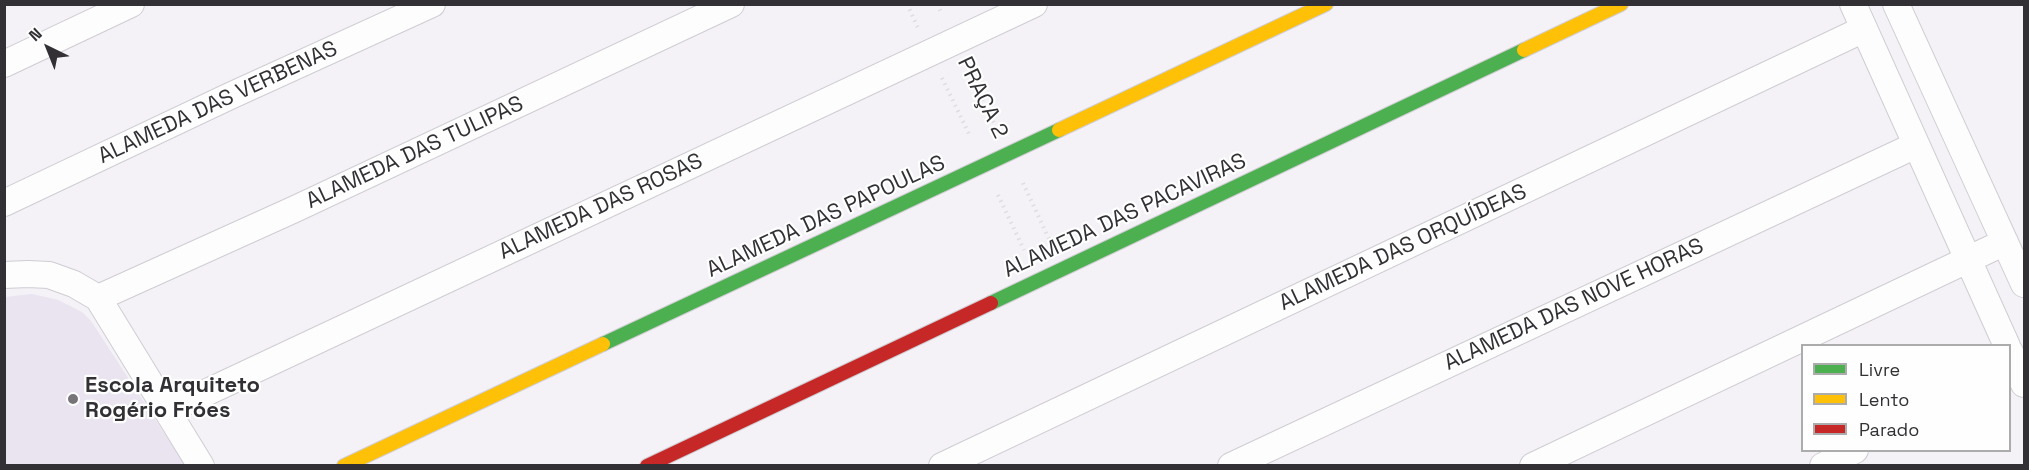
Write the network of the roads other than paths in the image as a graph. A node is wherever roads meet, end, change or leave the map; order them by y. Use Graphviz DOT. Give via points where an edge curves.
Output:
graph roads {
  1 [pos="131,4"];
  2 [pos="432,4"];
  3 [pos="731,4"];
  4 [pos="1034,4"];
  5 [pos="1326,4"];
  6 [pos="1621,4"];
  7 [pos="1853,4"];
  8 [pos="1896,4"];
  9 [pos="1864,29"];
  10 [pos="4,64"];
  11 [pos="1916,145"];
  12 [pos="4,203"];
  13 [pos="2005,242"];
  14 [pos="1969,259"];
  15 [pos="4,275"];
  16 [pos="2025,284"];
  17 [pos="98,298"];
  18 [pos="2007,344"];
  19 [pos="169,410"];
  20 [pos="1851,452"];
  21 [pos="201,465"];
  22 [pos="344,465"];
  23 [pos="647,465"];
  24 [pos="942,465"];
  25 [pos="1231,465"];
  26 [pos="1533,465"];
  27 [pos="1823,465"];
  1 -- 10 [label="street"];
  2 -- 12 [label="street, ALAMEDA DAS VERBENAS"];
  3 -- 17 [label="street, ALAMEDA DAS TULIPAS"];
  4 -- 19 [label="street, ALAMEDA DAS ROSAS"];
  5 -- 22 [label="street, ALAMEDA DAS PAPOULAS"];
  6 -- 23 [label="street, ALAMEDA DAS PACAVIRAS"];
  7 -- 9 [label="street"];
  8 -- 13 [label="street"];
  9 -- 11 [label="street"];
  9 -- 24 [label="street, ALAMEDA DAS ORQUÍDEAS"];
  11 -- 14 [label="street"];
  11 -- 25 [label="street, ALAMEDA DAS NOVE HORAS"];
  13 -- 14 [label="street"];
  13 -- 16 [label="street"];
  14 -- 18 [label="street"];
  14 -- 26 [label="street"];
  15 -- 17 [label="street" via="49,275"];
  17 -- 19 [label="street"];
  19 -- 21 [label="street"];
  20 -- 27 [label="street"];
}
